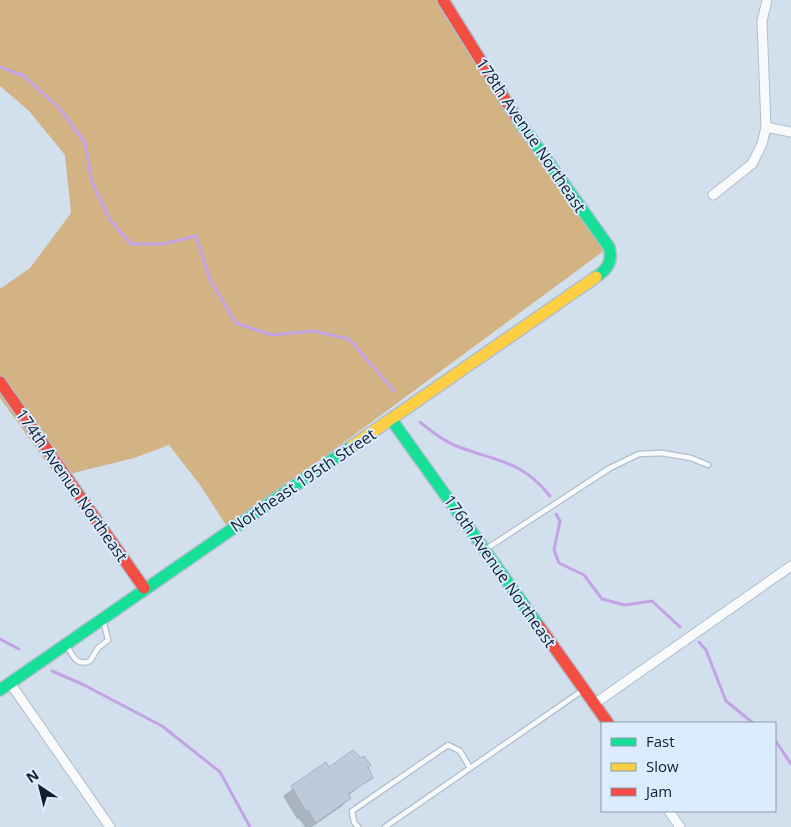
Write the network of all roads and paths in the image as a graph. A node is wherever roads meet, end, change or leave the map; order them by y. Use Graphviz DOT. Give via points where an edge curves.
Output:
graph roads {
  1 [pos="443,0"];
  2 [pos="767,0"];
  3 [pos="766,127"];
  4 [pos="791,132"];
  5 [pos="713,195"];
  6 [pos="606,270"];
  7 [pos="0,382"];
  8 [pos="391,419"];
  9 [pos="708,465"];
  10 [pos="484,550"];
  11 [pos="791,566"];
  12 [pos="144,588"];
  13 [pos="102,618"];
  14 [pos="66,644"];
  15 [pos="5,686"];
  16 [pos="584,689"];
  17 [pos="594,704"];
  18 [pos="607,722"];
  19 [pos="470,768"];
  20 [pos="670,812"];
  21 [pos="110,827"];
  22 [pos="358,827"];
  23 [pos="385,827"];
  24 [pos="680,827"];
  1 -- 6 [label="street, 178th Avenue Northeast" via="530,138 609,247 612,258"];
  2 -- 3 [label="street" via="762,21"];
  3 -- 4 [label="street"];
  3 -- 5 [label="street" via="758,156 752,164"];
  6 -- 8 [label="street, Northeast 195th Street"];
  7 -- 12 [label="street, 174th Avenue Northeast"];
  8 -- 10 [label="street, 176th Avenue Northeast"];
  8 -- 12 [label="street, Northeast 195th Street"];
  9 -- 10 [label="lane" via="662,453 639,454 610,468"];
  10 -- 16 [label="street, 176th Avenue Northeast"];
  11 -- 17 [label="street"];
  12 -- 13 [label="street, Northeast 195th Street"];
  13 -- 14 [label="street, Northeast 195th Street"];
  13 -- 14 [label="lane" via="108,640 90,661 82,663 73,658"];
  14 -- 15 [label="street, Northeast 195th Street"];
  15 -- 21 [label="street"];
  16 -- 17 [label="street, 176th Avenue Northeast"];
  16 -- 19 [label="lane"];
  17 -- 18 [label="street, 176th Avenue Northeast"];
  19 -- 22 [label="lane" via="460,751 448,745 352,811"];
  19 -- 23 [label="lane"];
  20 -- 24 [label="street"];
}
